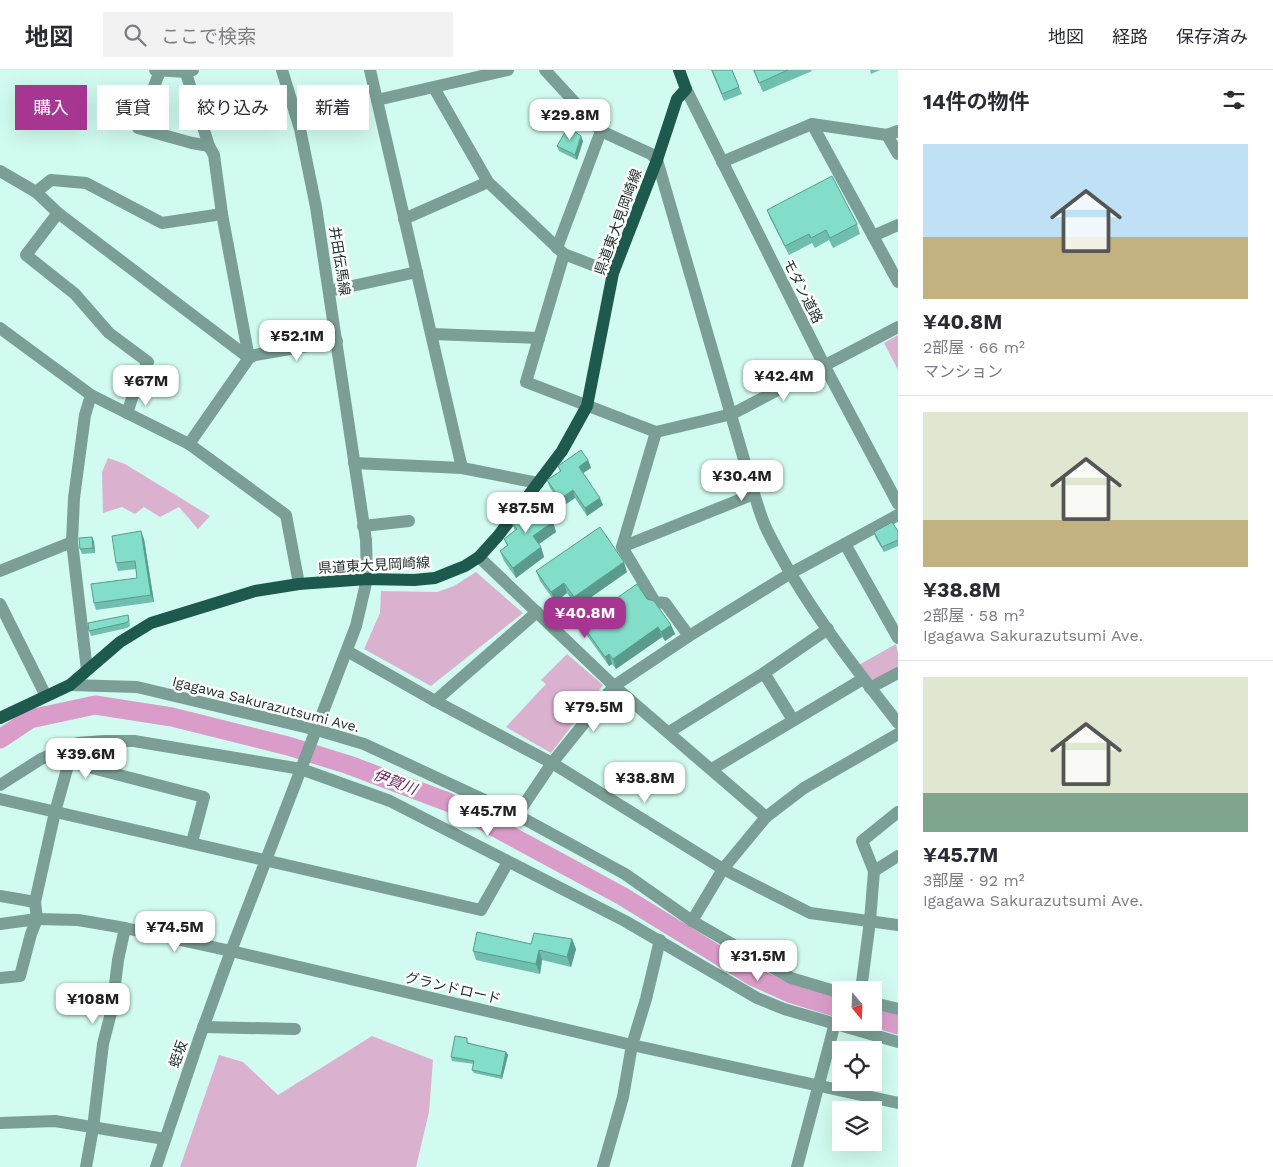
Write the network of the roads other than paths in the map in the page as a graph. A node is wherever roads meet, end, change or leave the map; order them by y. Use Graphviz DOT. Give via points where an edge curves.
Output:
graph roads {
  1 [pos="157,70"];
  2 [pos="282,70"];
  3 [pos="370,70"];
  4 [pos="508,70"];
  5 [pos="545,70"];
  6 [pos="679,70"];
  7 [pos="188,71"];
  8 [pos="434,88"];
  9 [pos="686,89"];
  10 [pos="377,100"];
  11 [pos="812,124"];
  12 [pos="601,131"];
  13 [pos="892,133"];
  14 [pos="209,146"];
  15 [pos="898,154"];
  16 [pos="656,160"];
  17 [pos="722,162"];
  18 [pos="0,171"];
  19 [pos="488,182"];
  20 [pos="36,192"];
  21 [pos="58,213"];
  22 [pos="222,214"];
  23 [pos="404,218"];
  24 [pos="898,225"];
  25 [pos="873,236"];
  26 [pos="560,251"];
  27 [pos="417,272"];
  28 [pos="613,273"];
  29 [pos="898,282"];
  30 [pos="329,292"];
  31 [pos="898,327"];
  32 [pos="0,328"];
  33 [pos="432,334"];
  34 [pos="539,338"];
  35 [pos="337,341"];
  36 [pos="249,358"];
  37 [pos="824,366"];
  38 [pos="91,394"];
  39 [pos="588,406"];
  40 [pos="127,412"];
  41 [pos="732,414"];
  42 [pos="656,432"];
  43 [pos="189,444"];
  44 [pos="354,464"];
  45 [pos="462,468"];
  46 [pos="538,483"];
  47 [pos="754,494"];
  48 [pos="898,504"];
  49 [pos="898,515"];
  50 [pos="409,521"];
  51 [pos="363,526"];
  52 [pos="72,542"];
  53 [pos="846,544"];
  54 [pos="622,547"];
  55 [pos="479,557"];
  56 [pos="0,571"];
  57 [pos="791,573"];
  58 [pos="367,579"];
  59 [pos="300,584"];
  60 [pos="0,604"];
  61 [pos="537,612"];
  62 [pos="828,629"];
  63 [pos="690,636"];
  64 [pos="898,638"];
  65 [pos="347,651"];
  66 [pos="87,670"];
  67 [pos="764,673"];
  68 [pos="898,673"];
  69 [pos="866,683"];
  70 [pos="70,685"];
  71 [pos="614,686"];
  72 [pos="46,696"];
  73 [pos="435,701"];
  74 [pos="0,718"];
  75 [pos="793,720"];
  76 [pos="898,723"];
  77 [pos="317,730"];
  78 [pos="670,732"];
  79 [pos="898,734"];
  80 [pos="552,763"];
  81 [pos="301,769"];
  82 [pos="712,769"];
  83 [pos="0,785"];
  84 [pos="0,798"];
  85 [pos="55,812"];
  86 [pos="898,812"];
  87 [pos="517,815"];
  88 [pos="766,817"];
  89 [pos="192,842"];
  90 [pos="898,856"];
  91 [pos="265,859"];
  92 [pos="508,862"];
  93 [pos="723,869"];
  94 [pos="874,872"];
  95 [pos="0,896"];
  96 [pos="35,902"];
  97 [pos="37,919"];
  98 [pos="692,921"];
  99 [pos="870,922"];
  100 [pos="0,924"];
  101 [pos="898,925"];
  102 [pos="124,928"];
  103 [pos="660,940"];
  104 [pos="231,951"];
  105 [pos="0,978"];
  106 [pos="862,981"];
  107 [pos="832,990"];
  108 [pos="882,1005"];
  109 [pos="898,1010"];
  110 [pos="832,1022"];
  111 [pos="203,1027"];
  112 [pos="295,1029"];
  113 [pos="833,1031"];
  114 [pos="862,1031"];
  115 [pos="898,1042"];
  116 [pos="632,1045"];
  117 [pos="818,1084"];
  118 [pos="898,1103"];
  119 [pos="0,1123"];
  120 [pos="93,1128"];
  121 [pos="165,1139"];
  122 [pos="86,1167"];
  123 [pos="156,1167"];
  124 [pos="604,1167"];
  125 [pos="797,1167"];
  1 -- 7 [label="street"];
  1 -- 14 [label="street" via="138,128"];
  2 -- 30 [label="street, 井田伝馬線" via="300,129"];
  3 -- 10 [label="street"];
  4 -- 8 [label="street"];
  5 -- 12 [label="street"];
  6 -- 9 [label="main road"];
  7 -- 14 [label="street"];
  8 -- 10 [label="street"];
  8 -- 19 [label="street"];
  9 -- 16 [label="main road, 県道東大見岡崎線" via="677,99"];
  9 -- 17 [label="street, モダン道路"];
  10 -- 23 [label="street"];
  11 -- 13 [label="street"];
  11 -- 17 [label="street"];
  11 -- 25 [label="street"];
  12 -- 16 [label="street" via="650,154"];
  12 -- 26 [label="street"];
  13 -- 15 [label="street"];
  14 -- 22 [label="street" via="214,155"];
  16 -- 28 [label="main road, 県道東大見岡崎線"];
  16 -- 41 [label="street"];
  17 -- 37 [label="street, モダン道路"];
  18 -- 20 [label="street"];
  19 -- 23 [label="street"];
  19 -- 26 [label="street"];
  20 -- 21 [label="street"];
  20 -- 22 [label="street" via="51,180 86,183 162,224"];
  21 -- 36 [label="street"];
  21 -- 40 [label="street" via="26,255 75,294 109,333 148,362"];
  22 -- 36 [label="street"];
  23 -- 27 [label="street"];
  24 -- 25 [label="street"];
  25 -- 29 [label="street"];
  26 -- 28 [label="street"];
  26 -- 34 [label="street"];
  27 -- 30 [label="street"];
  27 -- 33 [label="street"];
  28 -- 39 [label="main road, 県道東大見岡崎線"];
  30 -- 35 [label="street, 井田伝馬線"];
  31 -- 37 [label="street"];
  32 -- 38 [label="street"];
  33 -- 34 [label="street"];
  33 -- 45 [label="street"];
  34 -- 39 [label="street" via="526,382"];
  35 -- 36 [label="street"];
  35 -- 44 [label="street, 井田伝馬線"];
  36 -- 43 [label="street"];
  37 -- 41 [label="street"];
  37 -- 48 [label="street, モダン道路"];
  38 -- 40 [label="street"];
  38 -- 52 [label="street" via="74,498"];
  39 -- 42 [label="street"];
  39 -- 46 [label="main road, 県道東大見岡崎線"];
  40 -- 43 [label="street"];
  41 -- 42 [label="street"];
  41 -- 47 [label="street"];
  42 -- 54 [label="street"];
  43 -- 59 [label="street" via="286,516"];
  44 -- 45 [label="street"];
  44 -- 51 [label="street, 井田伝馬線"];
  45 -- 46 [label="street"];
  46 -- 55 [label="main road, 県道東大見岡崎線"];
  47 -- 54 [label="street"];
  47 -- 57 [label="street" via="766,528"];
  49 -- 53 [label="street"];
  50 -- 51 [label="street"];
  51 -- 58 [label="street, 井田伝馬線"];
  52 -- 56 [label="street"];
  52 -- 66 [label="street"];
  53 -- 57 [label="street"];
  53 -- 64 [label="street"];
  54 -- 63 [label="street" via="655,602 664,603"];
  55 -- 58 [label="main road, 県道東大見岡崎線" via="435,578"];
  55 -- 61 [label="street"];
  57 -- 62 [label="street"];
  57 -- 63 [label="street"];
  58 -- 59 [label="main road, 県道東大見岡崎線"];
  58 -- 65 [label="street, 井田伝馬線"];
  59 -- 66 [label="main road, 県道東大見岡崎線" via="255,591 151,623 120,642"];
  60 -- 72 [label="street"];
  61 -- 71 [label="street"];
  61 -- 73 [label="street"];
  62 -- 67 [label="street"];
  62 -- 69 [label="street"];
  63 -- 71 [label="street"];
  65 -- 73 [label="street"];
  65 -- 77 [label="street, 井田伝馬線"];
  66 -- 70 [label="main road, 県道東大見岡崎線"];
  67 -- 75 [label="street"];
  67 -- 78 [label="street"];
  68 -- 69 [label="street"];
  69 -- 75 [label="street"];
  69 -- 76 [label="street"];
  70 -- 72 [label="main road, 県道東大見岡崎線"];
  70 -- 77 [label="street, Igagawa Sakurazutsumi Ave." via="137,688"];
  71 -- 78 [label="street"];
  71 -- 80 [label="street"];
  72 -- 74 [label="main road, 県道東大見岡崎線"];
  73 -- 80 [label="street"];
  75 -- 82 [label="street"];
  77 -- 81 [label="street, 井田伝馬線"];
  77 -- 87 [label="street, Igagawa Sakurazutsumi Ave." via="364,744"];
  78 -- 82 [label="street"];
  79 -- 88 [label="street" via="804,788"];
  80 -- 87 [label="street"];
  80 -- 93 [label="street"];
  81 -- 83 [label="street" via="134,741 104,741 78,743 61,750"];
  81 -- 91 [label="street, 蛭坂"];
  81 -- 92 [label="street" via="390,801"];
  82 -- 88 [label="street"];
  84 -- 85 [label="street"];
  85 -- 89 [label="street"];
  85 -- 89 [label="street" via="69,762 204,797"];
  85 -- 96 [label="street"];
  86 -- 94 [label="street" via="862,841"];
  87 -- 98 [label="street, Igagawa Sakurazutsumi Ave." via="625,874"];
  88 -- 93 [label="street"];
  89 -- 91 [label="street"];
  90 -- 94 [label="street"];
  91 -- 92 [label="street" via="481,910"];
  91 -- 104 [label="street, 蛭坂"];
  92 -- 103 [label="street"];
  93 -- 98 [label="street"];
  93 -- 99 [label="street" via="810,914"];
  94 -- 99 [label="street"];
  95 -- 96 [label="street"];
  96 -- 97 [label="street"];
  97 -- 100 [label="street, グランドロード"];
  97 -- 102 [label="street, グランドロード" via="78,920"];
  97 -- 105 [label="street" via="20,976"];
  98 -- 107 [label="street, Igagawa Sakurazutsumi Ave." via="791,978"];
  99 -- 101 [label="street"];
  99 -- 106 [label="street"];
  102 -- 104 [label="street, グランドロード"];
  102 -- 120 [label="street" via="112,1009 103,1044"];
  103 -- 110 [label="street" via="757,998"];
  103 -- 116 [label="street"];
  104 -- 111 [label="street, 蛭坂"];
  104 -- 116 [label="street, グランドロード"];
  108 -- 109 [label="street"];
  111 -- 112 [label="street"];
  111 -- 121 [label="street, 蛭坂"];
  113 -- 117 [label="street"];
  114 -- 115 [label="street"];
  116 -- 117 [label="street, グランドロード"];
  116 -- 124 [label="street" via="623,1097"];
  117 -- 118 [label="street, グランドロード"];
  117 -- 125 [label="street"];
  119 -- 120 [label="street" via="55,1121"];
  120 -- 121 [label="street"];
  120 -- 122 [label="street"];
  121 -- 123 [label="street, 蛭坂"];
}
